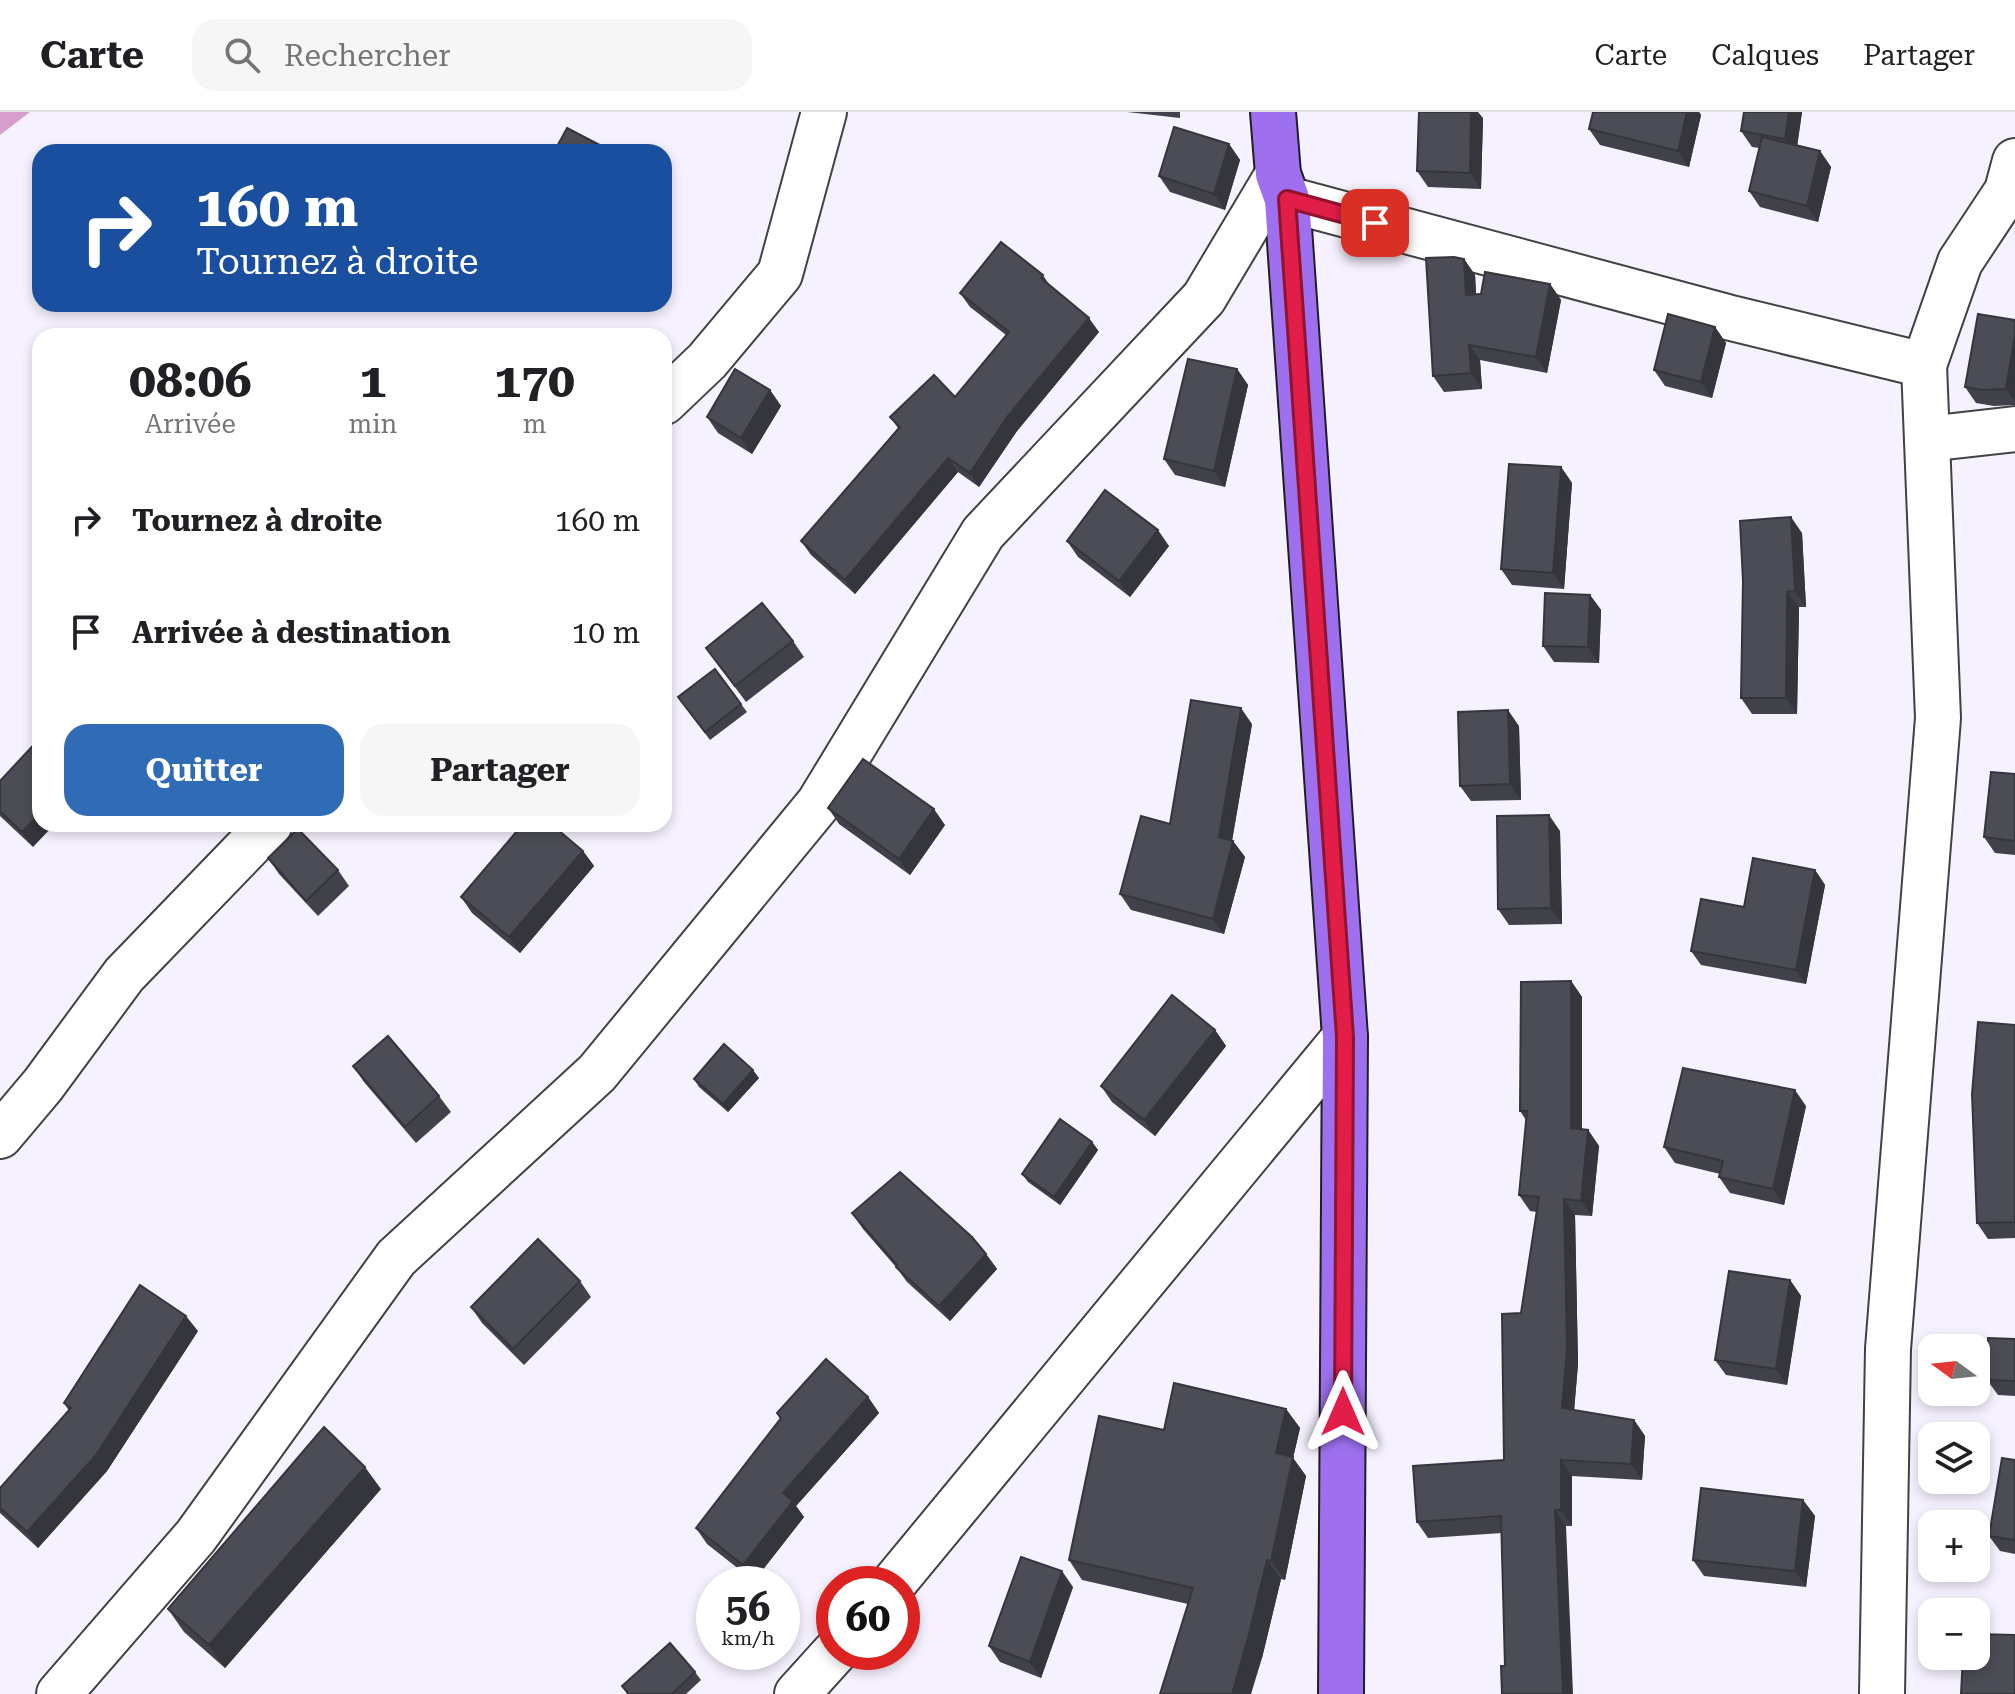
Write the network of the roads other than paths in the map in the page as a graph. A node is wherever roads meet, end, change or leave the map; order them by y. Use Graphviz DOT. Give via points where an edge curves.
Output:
graph roads {
  1 [pos="824,112"];
  2 [pos="1273,112"];
  3 [pos="2015,161"];
  4 [pos="1283,186"];
  5 [pos="1924,365"];
  6 [pos="672,394"];
  7 [pos="2015,429"];
  8 [pos="1927,439"];
  9 [pos="262,832"];
  10 [pos="1345,1037"];
  11 [pos="0,1136"];
  12 [pos="908,1566"];
  13 [pos="819,1670"];
  14 [pos="59,1694"];
  15 [pos="797,1694"];
  16 [pos="1341,1694"];
  17 [pos="1882,1694"];
  1 -- 6 [label="street" via="780,274"];
  2 -- 4 [label="main road"];
  3 -- 5 [label="street" via="2007,191 1960,262"];
  4 -- 5 [label="street" via="1727,317"];
  4 -- 10 [label="main road"];
  4 -- 14 [label="street" via="1204,298 983,533 819,803 597,1073 396,1258 196,1536"];
  5 -- 8 [label="street"];
  7 -- 8 [label="street"];
  8 -- 17 [label="street" via="1938,718 1888,1349"];
  9 -- 11 [label="street" via="124,975"];
  10 -- 12 [label="street"];
  10 -- 16 [label="main road"];
  13 -- 15 [label="street"];
}
